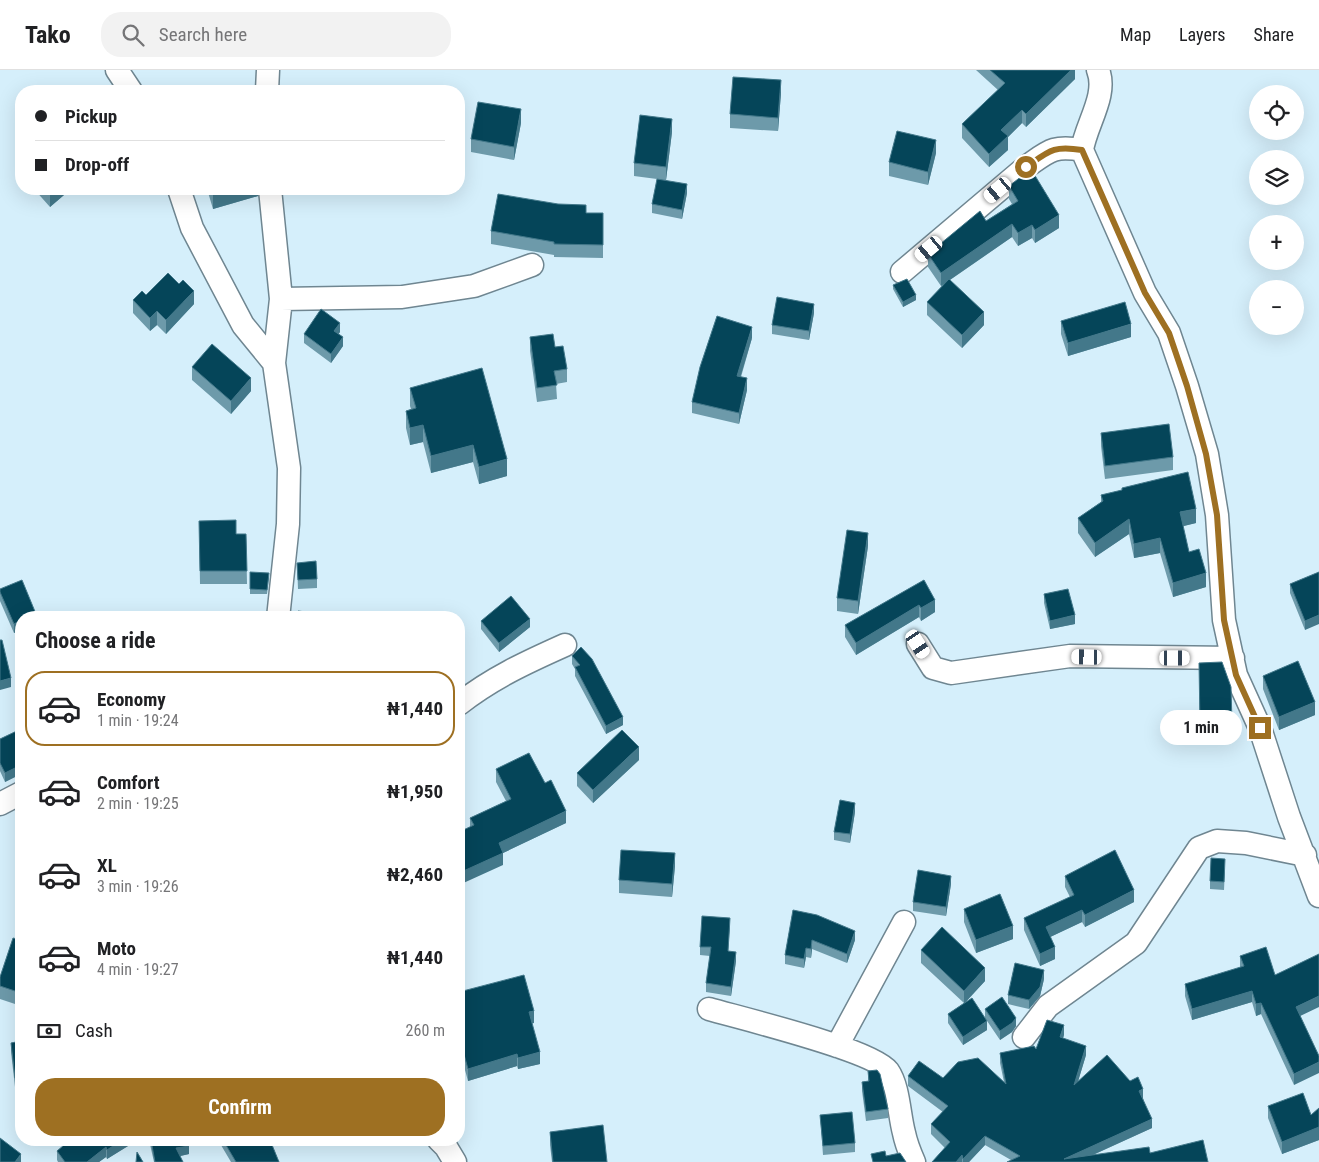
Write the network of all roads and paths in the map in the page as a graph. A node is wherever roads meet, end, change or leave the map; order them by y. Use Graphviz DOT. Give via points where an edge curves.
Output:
graph roads {
  1 [pos="117,70"];
  2 [pos="268,70"];
  3 [pos="1098,70"];
  4 [pos="127,85"];
  5 [pos="267,85"];
  6 [pos="1082,150"];
  7 [pos="181,195"];
  8 [pos="271,195"];
  9 [pos="532,265"];
  10 [pos="902,272"];
  11 [pos="281,299"];
  12 [pos="274,363"];
  13 [pos="279,611"];
  14 [pos="918,644"];
  15 [pos="565,645"];
  16 [pos="1233,658"];
  17 [pos="465,699"];
  18 [pos="15,796"];
  19 [pos="0,804"];
  20 [pos="1305,855"];
  21 [pos="1319,896"];
  22 [pos="904,922"];
  23 [pos="710,1009"];
  24 [pos="1024,1037"];
  25 [pos="837,1046"];
  26 [pos="445,1146"];
  27 [pos="455,1162"];
  28 [pos="914,1162"];
  1 -- 4 [label="street"];
  2 -- 5 [label="street"];
  3 -- 6 [label="street" via="1102,79 1101,92"];
  6 -- 10 [label="street" via="1062,146 1046,153"];
  6 -- 16 [label="street" via="1145,293 1169,333 1187,386 1206,454 1217,515 1224,620"];
  7 -- 12 [label="street" via="192,228 243,325"];
  8 -- 11 [label="street"];
  9 -- 11 [label="street" via="474,286 402,297"];
  11 -- 12 [label="street"];
  12 -- 13 [label="street" via="289,468 288,524"];
  14 -- 16 [label="street" via="934,668 951,673 1070,656"];
  15 -- 17 [label="street" via="508,671"];
  16 -- 20 [label="street" via="1236,675 1260,728"];
  18 -- 19 [label="street"];
  20 -- 21 [label="street"];
  20 -- 24 [label="street" via="1246,843 1217,841 1199,848 1136,943 1048,1006"];
  22 -- 25 [label="street"];
  23 -- 25 [label="street"];
  25 -- 28 [label="street" via="878,1062 888,1070 904,1136"];
  26 -- 27 [label="street"];
}
